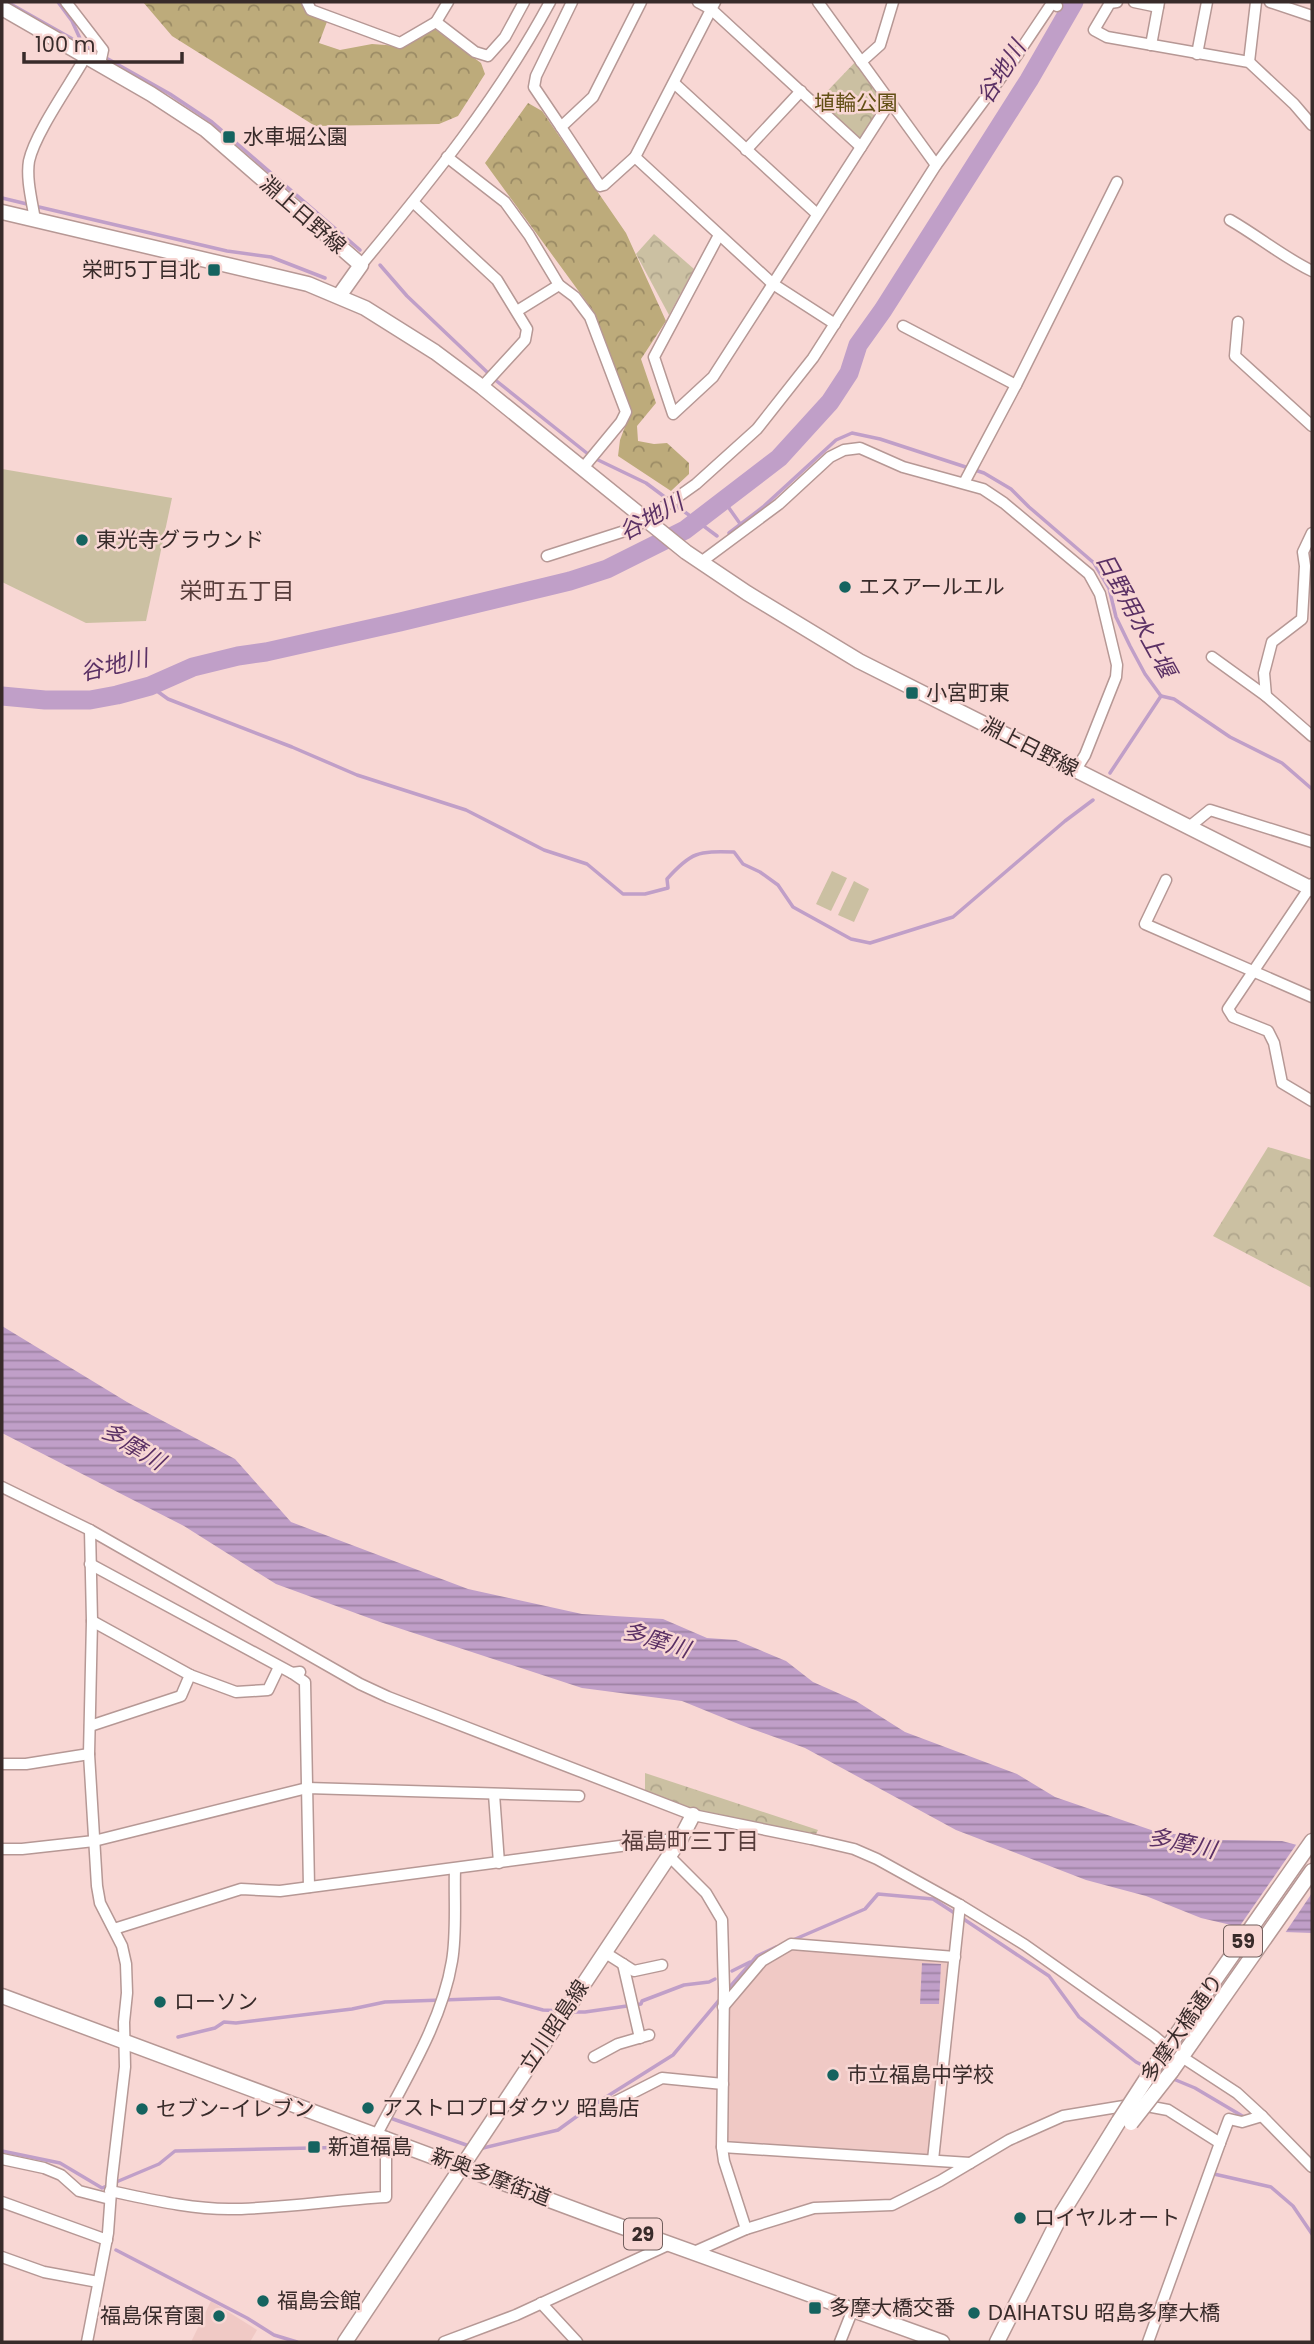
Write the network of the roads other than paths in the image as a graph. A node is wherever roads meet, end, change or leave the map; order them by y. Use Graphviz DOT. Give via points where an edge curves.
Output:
graph roads {
  1 [pos="66,2"];
  2 [pos="307,2"];
  3 [pos="448,2"];
  4 [pos="524,2"];
  5 [pos="550,2"];
  6 [pos="572,2"];
  7 [pos="641,2"];
  8 [pos="698,2"];
  9 [pos="818,2"];
  10 [pos="893,2"];
  11 [pos="1117,2"];
  12 [pos="1134,2"];
  13 [pos="1207,2"];
  14 [pos="1256,2"];
  15 [pos="1270,2"];
  16 [pos="1159,4"];
  17 [pos="713,5"];
  18 [pos="1057,6"];
  19 [pos="2,8"];
  20 [pos="1312,16"];
  21 [pos="436,22"];
  22 [pos="1151,45"];
  23 [pos="1197,54"];
  24 [pos="86,56"];
  25 [pos="861,62"];
  26 [pos="1249,62"];
  27 [pos="100,64"];
  28 [pos="674,83"];
  29 [pos="801,91"];
  30 [pos="890,102"];
  31 [pos="1312,125"];
  32 [pos="561,127"];
  33 [pos="861,147"];
  34 [pos="746,150"];
  35 [pos="447,157"];
  36 [pos="635,157"];
  37 [pos="936,165"];
  38 [pos="1117,182"];
  39 [pos="413,202"];
  40 [pos="2,213"];
  41 [pos="817,214"];
  42 [pos="35,220"];
  43 [pos="1230,220"];
  44 [pos="719,234"];
  45 [pos="361,265"];
  46 [pos="1312,271"];
  47 [pos="772,284"];
  48 [pos="559,285"];
  49 [pos="339,296"];
  50 [pos="517,311"];
  51 [pos="1238,322"];
  52 [pos="835,324"];
  53 [pos="903,326"];
  54 [pos="1016,385"];
  55 [pos="482,387"];
  56 [pos="1312,426"];
  57 [pos="583,468"];
  58 [pos="969,474"];
  59 [pos="648,521"];
  60 [pos="1312,533"];
  61 [pos="547,556"];
  62 [pos="701,562"];
  63 [pos="1212,657"];
  64 [pos="1266,696"];
  65 [pos="1312,736"];
  66 [pos="1075,771"];
  67 [pos="1189,827"];
  68 [pos="1312,842"];
  69 [pos="1166,880"];
  70 [pos="1312,887"];
  71 [pos="1253,971"];
  72 [pos="1312,997"];
  73 [pos="1312,1101"];
  74 [pos="2,1487"];
  75 [pos="90,1530"];
  76 [pos="90,1564"];
  77 [pos="92,1621"];
  78 [pos="279,1667"];
  79 [pos="190,1675"];
  80 [pos="90,1726"];
  81 [pos="89,1754"];
  82 [pos="2,1764"];
  83 [pos="307,1788"];
  84 [pos="494,1794"];
  85 [pos="579,1796"];
  86 [pos="693,1815"];
  87 [pos="681,1838"];
  88 [pos="94,1841"];
  89 [pos="1312,1841"];
  90 [pos="2,1849"];
  91 [pos="669,1856"];
  92 [pos="499,1863"];
  93 [pos="455,1869"];
  94 [pos="1312,1871"];
  95 [pos="309,1887"];
  96 [pos="959,1912"];
  97 [pos="114,1928"];
  98 [pos="604,1952"];
  99 [pos="955,1957"];
  100 [pos="623,1964"];
  101 [pos="662,1965"];
  102 [pos="2,1996"];
  103 [pos="724,1999"];
  104 [pos="124,2041"];
  105 [pos="1170,2045"];
  106 [pos="1185,2053"];
  107 [pos="601,2057"];
  108 [pos="723,2084"];
  109 [pos="607,2106"];
  110 [pos="1259,2117"];
  111 [pos="1125,2122"];
  112 [pos="381,2136"];
  113 [pos="1220,2143"];
  114 [pos="722,2147"];
  115 [pos="2,2159"];
  116 [pos="933,2160"];
  117 [pos="970,2163"];
  118 [pos="461,2165"];
  119 [pos="1312,2167"];
  120 [pos="111,2189"];
  121 [pos="2,2202"];
  122 [pos="746,2229"];
  123 [pos="107,2240"];
  124 [pos="670,2244"];
  125 [pos="694,2252"];
  126 [pos="2,2257"];
  127 [pos="98,2282"];
  128 [pos="541,2302"];
  129 [pos="853,2309"];
  130 [pos="87,2342"];
  131 [pos="345,2342"];
  132 [pos="444,2342"];
  133 [pos="577,2342"];
  134 [pos="839,2342"];
  135 [pos="942,2342"];
  136 [pos="997,2342"];
  137 [pos="1148,2342"];
  1 -- 27 [label="street" via="103,50"];
  2 -- 21 [label="street" via="311,10 400,43"];
  3 -- 21 [label="street"];
  4 -- 21 [label="street" via="505,37 488,56 475,52"];
  5 -- 35 [label="street" via="507,75"];
  6 -- 32 [label="street" via="534,87"];
  7 -- 32 [label="street" via="593,97"];
  8 -- 17 [label="street"];
  9 -- 25 [label="street"];
  10 -- 25 [label="street" via="880,45"];
  11 -- 22 [label="street" via="1110,3 1094,30"];
  12 -- 16 [label="street"];
  13 -- 23 [label="street"];
  14 -- 26 [label="street"];
  15 -- 20 [label="street"];
  16 -- 22 [label="street"];
  17 -- 28 [label="street"];
  17 -- 29 [label="street"];
  18 -- 37 [label="street" via="1052,3"];
  19 -- 24 [label="main road, 淵上日野線"];
  22 -- 23 [label="street"];
  23 -- 26 [label="street"];
  24 -- 27 [label="main road, 淵上日野線"];
  24 -- 42 [label="street" via="29,162"];
  25 -- 30 [label="street"];
  26 -- 31 [label="street"];
  27 -- 45 [label="main road, 淵上日野線" via="206,130"];
  28 -- 34 [label="street"];
  28 -- 36 [label="street"];
  29 -- 33 [label="street"];
  29 -- 34 [label="street"];
  30 -- 33 [label="street"];
  30 -- 37 [label="street"];
  32 -- 36 [label="street" via="600,186"];
  33 -- 41 [label="street"];
  34 -- 41 [label="street"];
  35 -- 39 [label="street"];
  35 -- 48 [label="street" via="505,202"];
  36 -- 44 [label="street"];
  37 -- 52 [label="street"];
  38 -- 54 [label="street"];
  39 -- 45 [label="street"];
  39 -- 50 [label="street" via="497,280"];
  40 -- 42 [label="main road"];
  41 -- 47 [label="street"];
  42 -- 49 [label="main road" via="308,284"];
  43 -- 46 [label="street"];
  44 -- 47 [label="street"];
  44 -- 47 [label="street" via="654,357 673,414 713,377"];
  45 -- 49 [label="main road, 淵上日野線"];
  47 -- 52 [label="street"];
  48 -- 50 [label="street"];
  48 -- 57 [label="street" via="590,317 626,412"];
  49 -- 55 [label="main road" via="398,328"];
  50 -- 55 [label="street" via="527,330 525,340"];
  51 -- 56 [label="street" via="1235,356"];
  52 -- 59 [label="street" via="757,429"];
  53 -- 54 [label="street"];
  54 -- 58 [label="street"];
  55 -- 57 [label="main road"];
  57 -- 59 [label="main road"];
  58 -- 62 [label="street" via="903,467 860,448 844,450"];
  58 -- 66 [label="street" via="1089,574 1100,594 1116,677"];
  59 -- 61 [label="street"];
  59 -- 62 [label="main road, 淵上日野線"];
  60 -- 64 [label="street" via="1303,552 1302,619 1272,642 1264,673"];
  62 -- 66 [label="main road, 淵上日野線" via="859,661"];
  63 -- 64 [label="street"];
  64 -- 65 [label="street"];
  66 -- 67 [label="main road, 淵上日野線"];
  67 -- 68 [label="street" via="1210,810"];
  67 -- 70 [label="main road, 淵上日野線"];
  69 -- 71 [label="street" via="1145,924"];
  70 -- 71 [label="street"];
  71 -- 72 [label="street"];
  71 -- 73 [label="street" via="1228,1009 1233,1017 1269,1031 1282,1083"];
  74 -- 75 [label="street"];
  75 -- 76 [label="street"];
  75 -- 86 [label="street" via="360,1684"];
  76 -- 77 [label="street"];
  76 -- 78 [label="street"];
  77 -- 79 [label="street"];
  77 -- 80 [label="street"];
  78 -- 79 [label="street" via="268,1690 236,1692"];
  78 -- 83 [label="street" via="296,1673 304,1682"];
  79 -- 80 [label="street" via="181,1696"];
  80 -- 81 [label="street"];
  81 -- 82 [label="street"];
  81 -- 88 [label="street"];
  83 -- 84 [label="street"];
  83 -- 88 [label="street"];
  83 -- 95 [label="street"];
  84 -- 85 [label="street"];
  84 -- 92 [label="street"];
  86 -- 87 [label="main road, 立川昭島線"];
  86 -- 96 [label="street" via="854,1849"];
  87 -- 91 [label="main road, 立川昭島線"];
  87 -- 92 [label="street"];
  88 -- 90 [label="street"];
  88 -- 97 [label="street" via="100,1903"];
  89 -- 105 [label="main road, 多摩大橋通り / 59"];
  91 -- 98 [label="main road, 立川昭島線"];
  91 -- 103 [label="street" via="706,1892 722,1920"];
  92 -- 93 [label="street"];
  93 -- 95 [label="street"];
  93 -- 112 [label="street" via="447,1987"];
  94 -- 106 [label="main road, 多摩大橋通り / 59"];
  95 -- 97 [label="street" via="241,1889"];
  96 -- 99 [label="street"];
  96 -- 105 [label="street" via="1034,1952"];
  97 -- 104 [label="street" via="126,1964"];
  98 -- 100 [label="street"];
  98 -- 118 [label="main road, 立川昭島線"];
  99 -- 103 [label="street" via="791,1944 762,1961"];
  99 -- 116 [label="street"];
  100 -- 101 [label="street" via="634,1970"];
  100 -- 107 [label="street" via="644,2036 618,2044"];
  102 -- 104 [label="main road, 新奥多摩街道 / 29"];
  103 -- 108 [label="street"];
  104 -- 112 [label="main road, 新奥多摩街道 / 29"];
  104 -- 120 [label="street"];
  105 -- 111 [label="main road, 多摩大橋通り / 59, bridge"];
  106 -- 110 [label="street" via="1237,2093"];
  106 -- 111 [label="main road, 多摩大橋通り / 59, bridge"];
  108 -- 109 [label="street" via="662,2078"];
  108 -- 114 [label="street"];
  110 -- 113 [label="street" via="1242,2122 1229,2119"];
  110 -- 119 [label="street"];
  111 -- 136 [label="main road, 多摩大橋通り / 59" via="1045,2244"];
  112 -- 118 [label="main road, 新奥多摩街道 / 29"];
  112 -- 120 [label="street" via="386,2197 226,2209 168,2203"];
  113 -- 117 [label="street" via="1168,2110 1136,2104 1063,2116"];
  113 -- 137 [label="street"];
  114 -- 116 [label="street"];
  114 -- 122 [label="street"];
  115 -- 120 [label="street" via="61,2175 79,2191"];
  116 -- 117 [label="street"];
  117 -- 122 [label="street" via="892,2205 814,2208"];
  118 -- 124 [label="main road, 新奥多摩街道 / 29"];
  118 -- 131 [label="main road, 立川昭島線"];
  120 -- 123 [label="street"];
  121 -- 123 [label="street"];
  122 -- 125 [label="street"];
  123 -- 127 [label="street"];
  124 -- 125 [label="main road, 新奥多摩街道 / 29"];
  124 -- 128 [label="street"];
  125 -- 129 [label="main road, 新奥多摩街道 / 29"];
  126 -- 127 [label="street" via="44,2272"];
  127 -- 130 [label="street"];
  128 -- 132 [label="street"];
  128 -- 133 [label="street"];
  129 -- 134 [label="street"];
  129 -- 135 [label="main road, 新奥多摩街道 / 29"];
}
